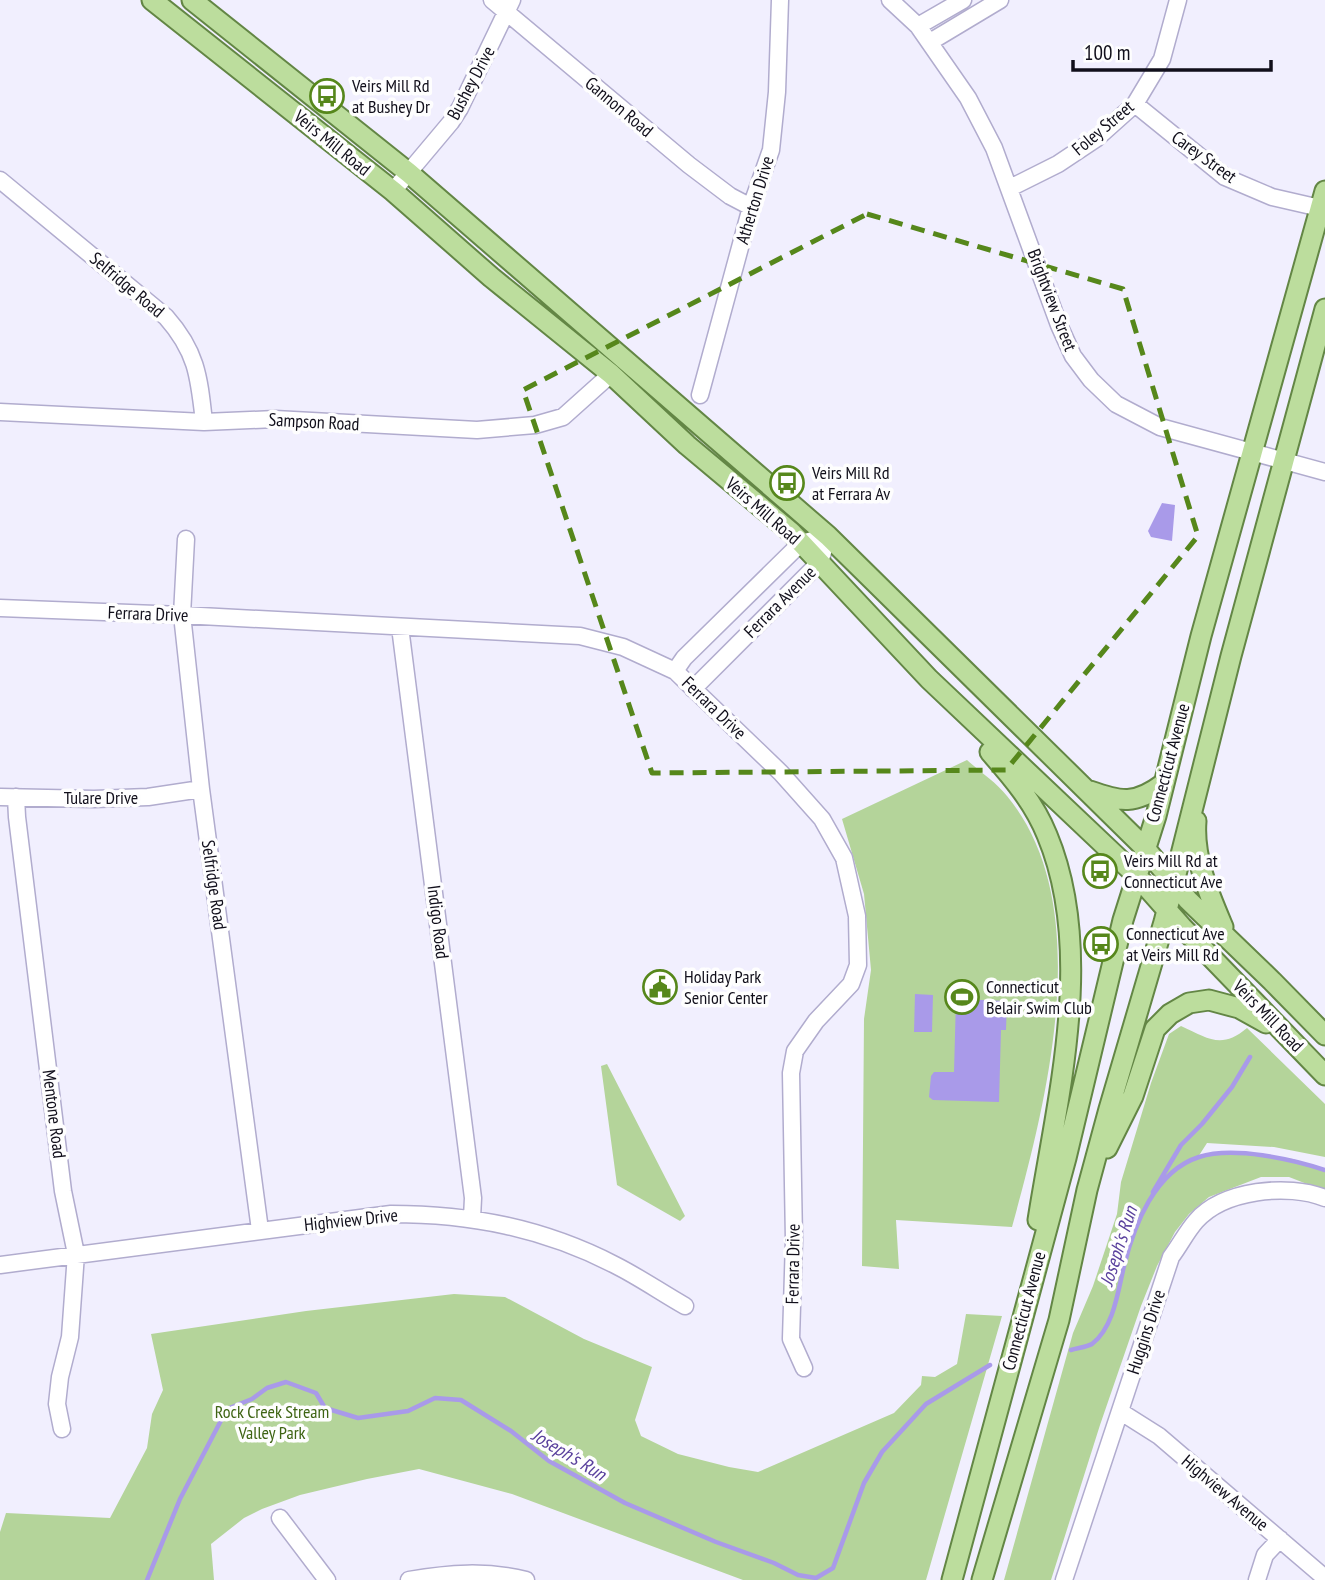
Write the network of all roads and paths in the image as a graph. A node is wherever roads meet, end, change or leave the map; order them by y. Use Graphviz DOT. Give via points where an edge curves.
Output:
graph roads {
  1 [pos="152,0"];
  2 [pos="192,0"];
  3 [pos="492,0"];
  4 [pos="780,0"];
  5 [pos="890,0"];
  6 [pos="963,0"];
  7 [pos="1000,0"];
  8 [pos="1178,0"];
  9 [pos="510,6"];
  10 [pos="918,26"];
  11 [pos="930,42"];
  12 [pos="1135,104"];
  13 [pos="409,173"];
  14 [pos="0,180"];
  15 [pos="1010,188"];
  16 [pos="393,191"];
  17 [pos="1323,200"];
  18 [pos="751,207"];
  19 [pos="1325,309"];
  20 [pos="611,374"];
  21 [pos="699,395"];
  22 [pos="0,412"];
  23 [pos="204,422"];
  24 [pos="1254,451"];
  25 [pos="1283,460"];
  26 [pos="1325,472"];
  27 [pos="828,536"];
  28 [pos="186,539"];
  29 [pos="801,543"];
  30 [pos="820,562"];
  31 [pos="0,608"];
  32 [pos="182,615"];
  33 [pos="400,627"];
  34 [pos="675,671"];
  35 [pos="929,679"];
  36 [pos="693,689"];
  37 [pos="1163,784"];
  38 [pos="201,789"];
  39 [pos="1087,791"];
  40 [pos="1198,793"];
  41 [pos="8,797"];
  42 [pos="1144,847"];
  43 [pos="1136,875"];
  44 [pos="1174,883"];
  45 [pos="1167,910"];
  46 [pos="1226,934"];
  47 [pos="1325,1035"];
  48 [pos="1287,1036"];
  49 [pos="1325,1075"];
  50 [pos="1087,1190"];
  51 [pos="1325,1198"];
  52 [pos="472,1219"];
  53 [pos="260,1230"];
  54 [pos="76,1254"];
  55 [pos="0,1265"];
  56 [pos="685,1306"];
  57 [pos="1016,1342"];
  58 [pos="804,1368"];
  59 [pos="1121,1412"];
  60 [pos="62,1429"];
  61 [pos="280,1518"];
  62 [pos="1280,1539"];
  63 [pos="1325,1578"];
  64 [pos="327,1580"];
  65 [pos="409,1580"];
  66 [pos="526,1580"];
  67 [pos="951,1580"];
  68 [pos="982,1580"];
  69 [pos="1064,1580"];
  70 [pos="1257,1580"];
  1 -- 16 [label="main road, Veirs Mill Road"];
  2 -- 13 [label="main road, Veirs Mill Road"];
  3 -- 9 [label="street, Gannon Road"];
  4 -- 18 [label="street, Atherton Drive" via="771,150"];
  5 -- 10 [label="street, Brightview Street"];
  6 -- 10 [label="street"];
  7 -- 11 [label="street"];
  8 -- 12 [label="street, Foley Street" via="1162,59"];
  9 -- 13 [label="street, Bushey Drive" via="460,108"];
  9 -- 18 [label="street, Gannon Road" via="689,165"];
  10 -- 11 [label="street, Brightview Street"];
  11 -- 15 [label="street, Brightview Street" via="968,99"];
  12 -- 15 [label="street, Foley Street" via="1097,138"];
  12 -- 17 [label="street, Carey Street" via="1225,177 1272,197"];
  13 -- 16 [label="street, Bushey Drive"];
  13 -- 27 [label="main road, Veirs Mill Road"];
  14 -- 23 [label="street, Selfridge Road" via="183,336 198,371"];
  15 -- 24 [label="street, Brightview Street" via="1059,325 1091,380 1116,404 1160,427"];
  16 -- 20 [label="main road, Veirs Mill Road"];
  17 -- 24 [label="main road, Connecticut Avenue"];
  18 -- 21 [label="street, Atherton Drive"];
  19 -- 25 [label="main road, Connecticut Avenue"];
  20 -- 23 [label="street, Sampson Road" via="563,417 535,425 477,430 275,419"];
  20 -- 29 [label="main road, Veirs Mill Road"];
  22 -- 23 [label="street, Sampson Road"];
  24 -- 25 [label="street, Brightview Street"];
  24 -- 37 [label="main road, Connecticut Avenue"];
  25 -- 26 [label="street, Brightview Street"];
  25 -- 40 [label="main road, Connecticut Avenue"];
  27 -- 29 [label="street, Ferrara Avenue"];
  27 -- 30 [label="street, Ferrara Avenue"];
  27 -- 39 [label="main road, Veirs Mill Road"];
  28 -- 32 [label="street, Selfridge Road"];
  29 -- 30 [label="main road, Veirs Mill Road"];
  29 -- 34 [label="street, Ferrara Avenue"];
  30 -- 35 [label="main road, Veirs Mill Road"];
  30 -- 36 [label="street, Ferrara Avenue"];
  31 -- 32 [label="street, Ferrara Drive"];
  32 -- 33 [label="street, Ferrara Drive"];
  32 -- 38 [label="street, Selfridge Road"];
  33 -- 34 [label="street, Ferrara Drive" via="580,636 623,647"];
  33 -- 52 [label="street, Indigo Road" via="473,1198"];
  34 -- 36 [label="street, Ferrara Drive"];
  35 -- 43 [label="main road, Veirs Mill Road"];
  35 -- 57 [label="main road" via="1024,791 1047,834 1068,912 1070,995 1063,1061"];
  36 -- 58 [label="street, Ferrara Drive" via="822,819 844,858 857,916 860,950 851,984 806,1033 795,1051 791,1073 791,1339"];
  37 -- 39 [label="main road" via="1148,796 1129,800"];
  37 -- 42 [label="main road, Connecticut Avenue"];
  38 -- 41 [label="street, Tulare Drive" via="148,797"];
  38 -- 53 [label="street, Selfridge Road"];
  39 -- 42 [label="main road, Veirs Mill Road"];
  40 -- 44 [label="main road, Connecticut Avenue"];
  40 -- 46 [label="main road" via="1195,826 1199,856"];
  41 -- 54 [label="street, Mentone Road" via="18,831 63,1191"];
  42 -- 43 [label="main road, Connecticut Avenue"];
  42 -- 44 [label="main road, Veirs Mill Road"];
  43 -- 45 [label="main road, Veirs Mill Road"];
  43 -- 57 [label="main road, Connecticut Avenue"];
  44 -- 45 [label="main road, Connecticut Avenue"];
  44 -- 46 [label="main road, Veirs Mill Road"];
  45 -- 48 [label="main road, Veirs Mill Road"];
  45 -- 50 [label="main road, Connecticut Avenue"];
  46 -- 47 [label="main road, Veirs Mill Road"];
  48 -- 49 [label="main road, Veirs Mill Road"];
  48 -- 50 [label="main road" via="1239,1007 1221,1002 1189,1003 1170,1014 1155,1029 1133,1096"];
  50 -- 68 [label="main road, Connecticut Avenue" via="1059,1320"];
  51 -- 59 [label="street, Huggins Drive" via="1283,1189 1254,1191 1198,1219 1171,1257"];
  52 -- 53 [label="street, Highview Drive" via="391,1214"];
  52 -- 56 [label="street, Highview Drive" via="519,1227 561,1242 615,1265"];
  53 -- 54 [label="street, Highview Drive"];
  54 -- 55 [label="street, Highview Drive"];
  54 -- 60 [label="street, Mentone Road" via="70,1336 57,1405"];
  57 -- 67 [label="main road, Connecticut Avenue"];
  59 -- 62 [label="street, Highview Avenue" via="1159,1436"];
  59 -- 69 [label="street, Huggins Drive"];
  61 -- 64 [label="street"];
  62 -- 63 [label="street, Highview Avenue"];
  62 -- 70 [label="street" via="1265,1555"];
  65 -- 66 [label="street" via="454,1572"];
}
